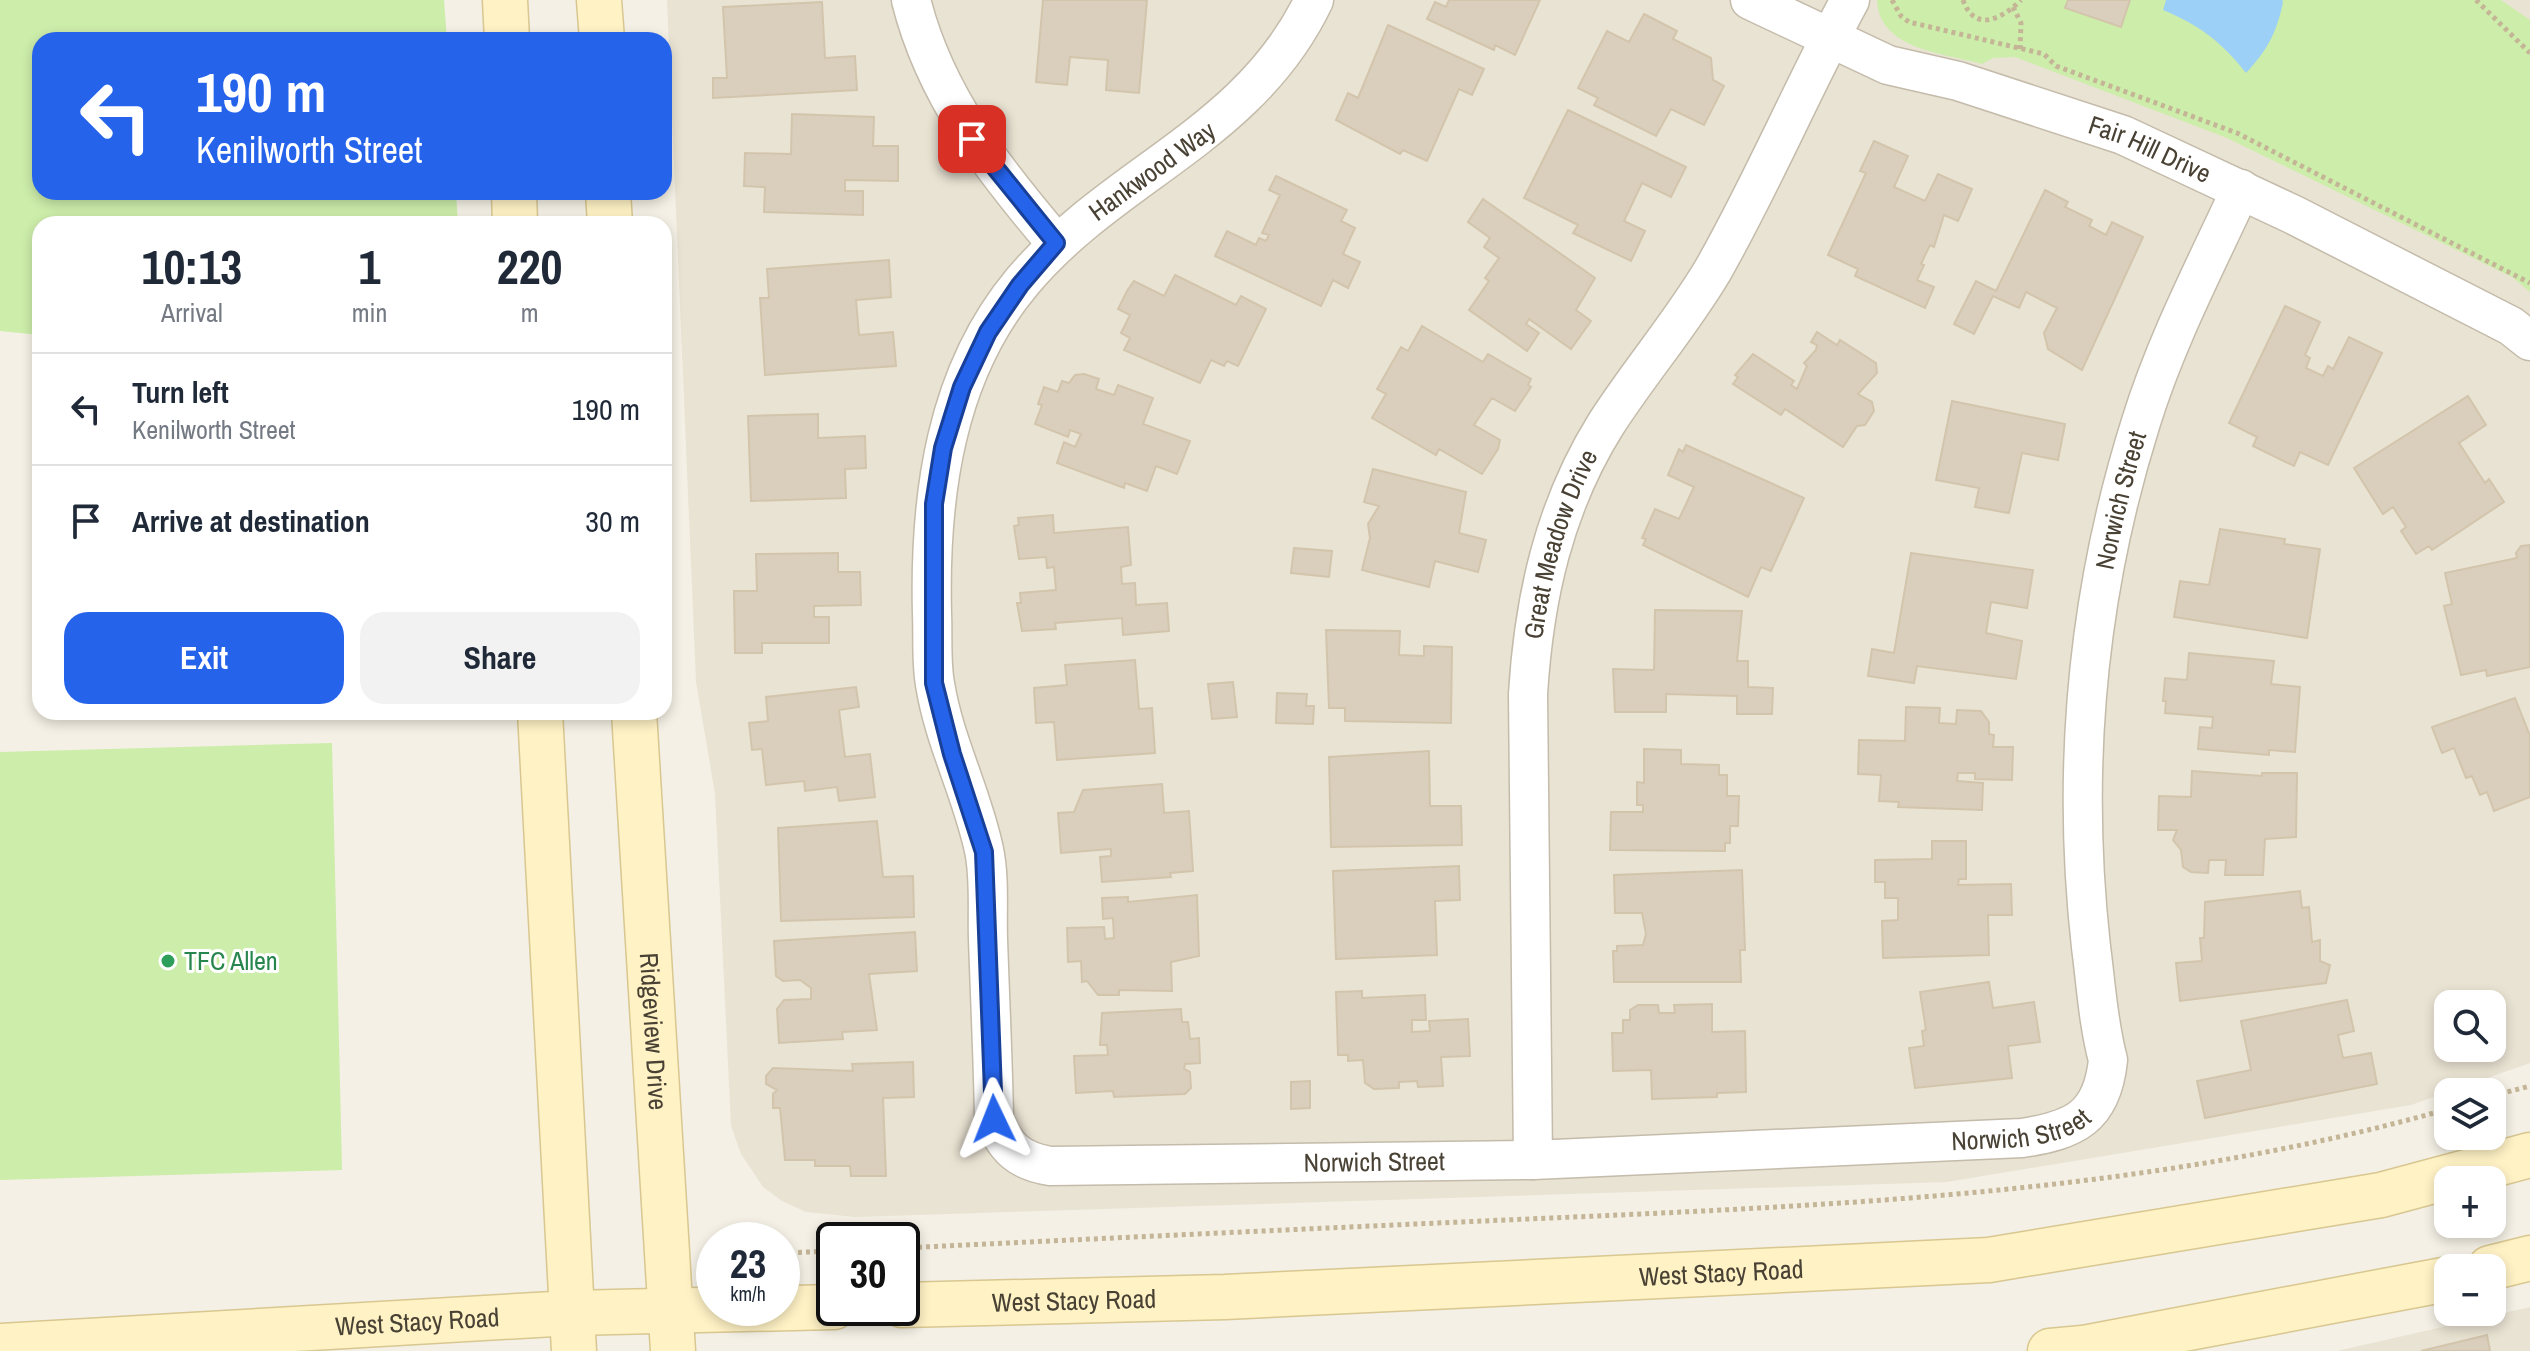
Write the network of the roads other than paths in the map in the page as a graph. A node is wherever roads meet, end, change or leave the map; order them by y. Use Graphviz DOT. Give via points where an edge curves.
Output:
graph roads {
  1 [pos="505,0"];
  2 [pos="599,0"];
  3 [pos="911,0"];
  4 [pos="1314,0"];
  5 [pos="1750,0"];
  6 [pos="1850,0"];
  7 [pos="507,32"];
  8 [pos="601,32"];
  9 [pos="1829,39"];
  10 [pos="2241,189"];
  11 [pos="1056,243"];
  12 [pos="2530,341"];
  13 [pos="540,720"];
  14 [pos="634,720"];
  15 [pos="1001,1137"];
  16 [pos="2530,1155"];
  17 [pos="1533,1160"];
  18 [pos="2530,1258"];
  19 [pos="2506,1264"];
  20 [pos="2434,1282"];
  21 [pos="920,1305"];
  22 [pos="816,1310"];
  23 [pos="573,1332"];
  24 [pos="671,1332"];
  25 [pos="0,1346"];
  26 [pos="2050,1351"];
  1 -- 7 [label="main road"];
  2 -- 8 [label="main road"];
  3 -- 11 [label="street" via="922,43 972,139"];
  4 -- 11 [label="street, Hankwood Way" via="1282,56 1221,120"];
  5 -- 9 [label="street, Fair Hill Drive"];
  6 -- 9 [label="street, Great Meadow Drive"];
  9 -- 10 [label="street, Fair Hill Drive" via="1888,65 1958,81 2123,135"];
  9 -- 17 [label="street, Great Meadow Drive" via="1746,212 1583,464 1545,563 1532,630 1528,694"];
  10 -- 12 [label="street, Fair Hill Drive" via="2511,326"];
  10 -- 17 [label="street, Norwich Street" via="2141,419 2095,605 2082,765 2085,889 2108,1060 2096,1104 2060,1132 2022,1138"];
  11 -- 15 [label="street, Hankwood Way" via="988,332 968,374 943,448 934,504 934,683 984,852 994,1119"];
  13 -- 23 [label="main road"];
  14 -- 24 [label="main road, Ridgeview Drive"];
  15 -- 17 [label="street, Norwich Street" via="1022,1158 1050,1166"];
  16 -- 21 [label="main road, West Stacy Road" via="2381,1195 1989,1260 1225,1297"];
  18 -- 19 [label="main road"];
  20 -- 26 [label="main road"];
  22 -- 24 [label="main road, West Stacy Road"];
  23 -- 24 [label="main road, West Stacy Road"];
  23 -- 25 [label="main road, West Stacy Road"];
}
